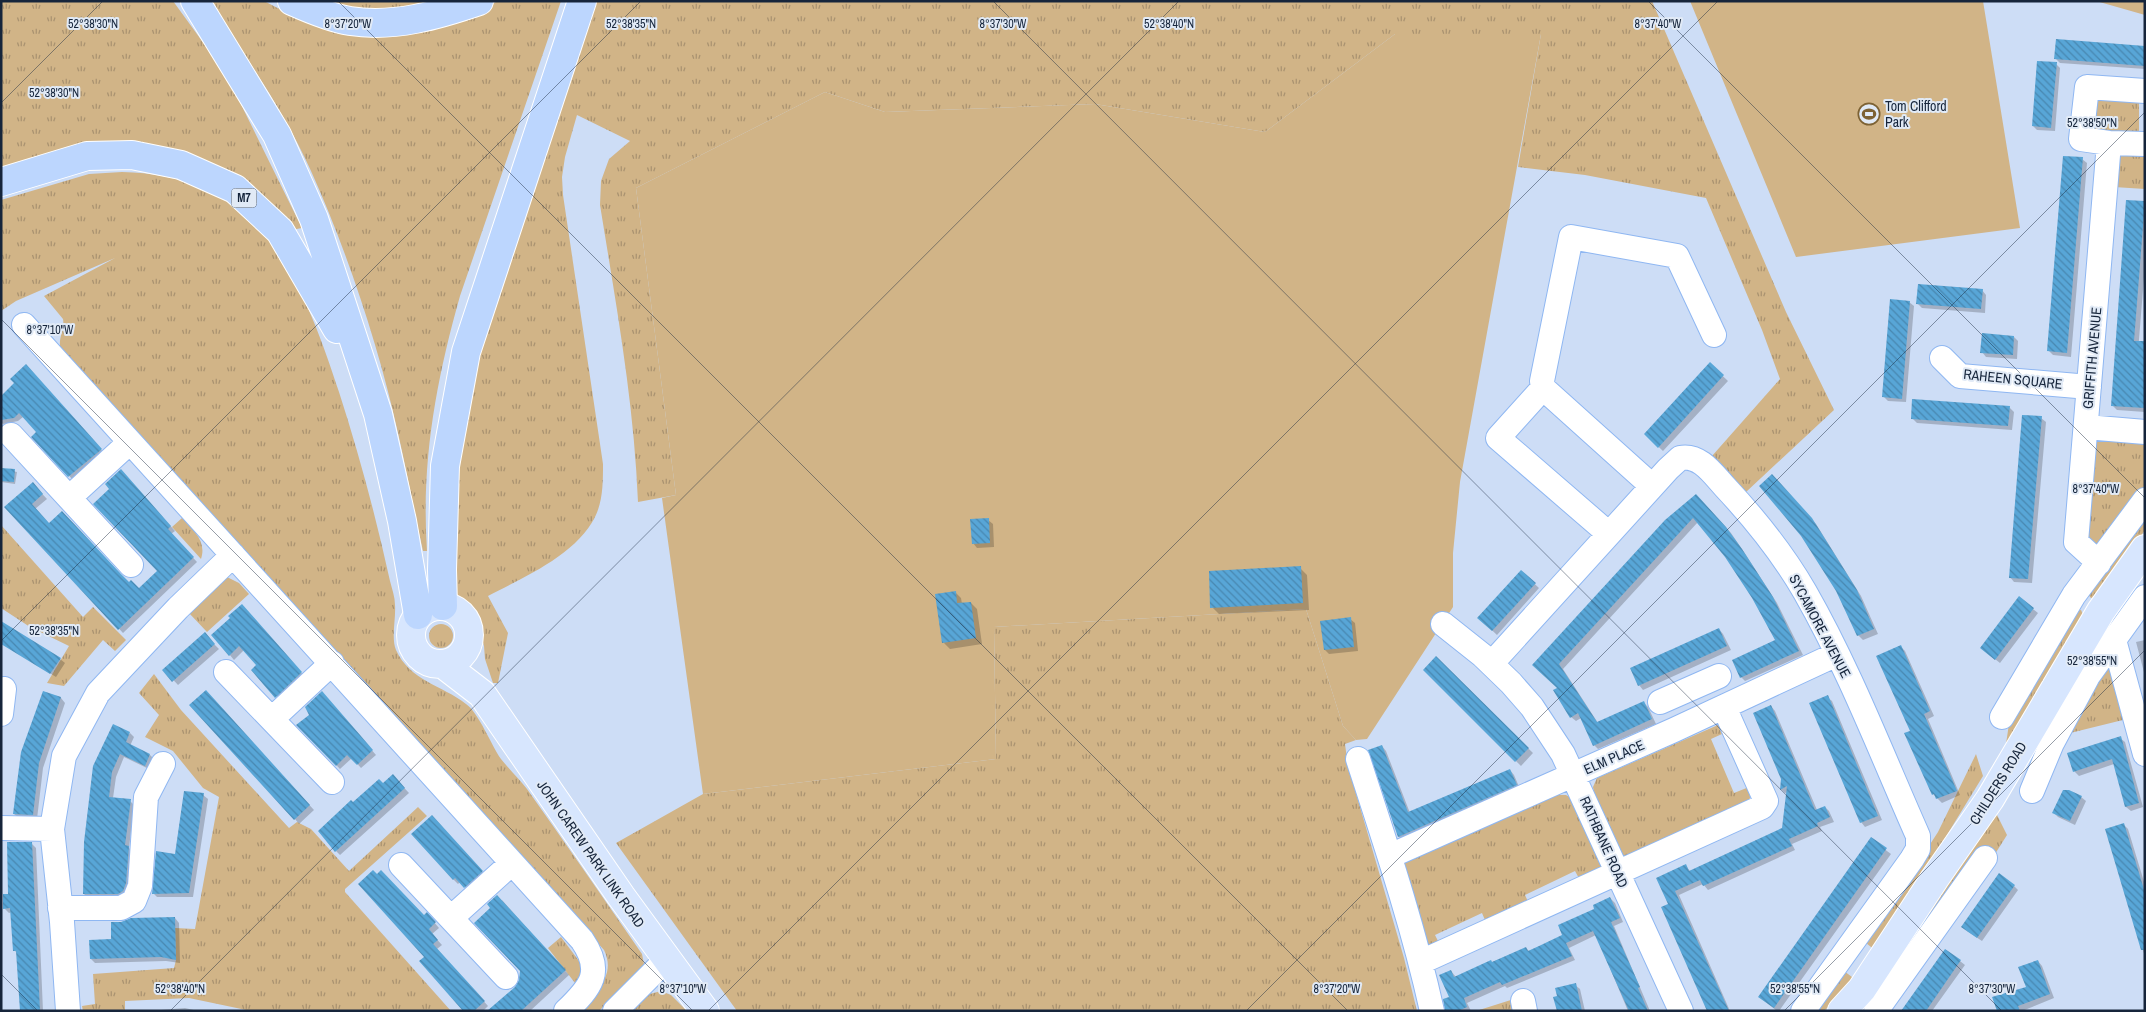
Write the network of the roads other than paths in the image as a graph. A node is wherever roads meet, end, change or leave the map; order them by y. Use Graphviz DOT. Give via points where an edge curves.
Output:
graph roads {
  1 [pos="195,1"];
  2 [pos="292,1"];
  3 [pos="479,1"];
  4 [pos="582,1"];
  5 [pos="2145,91"];
  6 [pos="2110,143"];
  7 [pos="2145,144"];
  8 [pos="1,182"];
  9 [pos="24,325"];
  10 [pos="1714,335"];
  11 [pos="1942,358"];
  12 [pos="2089,387"];
  13 [pos="1543,388"];
  14 [pos="378,414"];
  15 [pos="2086,427"];
  16 [pos="2145,432"];
  17 [pos="11,435"];
  18 [pos="130,442"];
  19 [pos="1652,486"];
  20 [pos="69,498"];
  21 [pos="2145,500"];
  22 [pos="1609,534"];
  23 [pos="2145,549"];
  24 [pos="233,555"];
  25 [pos="2099,563"];
  26 [pos="130,565"];
  27 [pos="2074,595"];
  28 [pos="2145,597"];
  29 [pos="443,606"];
  30 [pos="2101,611"];
  31 [pos="418,616"];
  32 [pos="1443,624"];
  33 [pos="2114,640"];
  34 [pos="468,643"];
  35 [pos="1837,654"];
  36 [pos="332,663"];
  37 [pos="1492,663"];
  38 [pos="443,664"];
  39 [pos="226,672"];
  40 [pos="1719,676"];
  41 [pos="4,689"];
  42 [pos="1688,690"];
  43 [pos="482,694"];
  44 [pos="1660,702"];
  45 [pos="1724,707"];
  46 [pos="1,714"];
  47 [pos="2002,717"];
  48 [pos="272,718"];
  49 [pos="1700,718"];
  50 [pos="2145,754"];
  51 [pos="1358,759"];
  52 [pos="163,764"];
  53 [pos="1574,775"];
  54 [pos="332,782"];
  55 [pos="2032,791"];
  56 [pos="1,828"];
  57 [pos="52,830"];
  58 [pos="1390,856"];
  59 [pos="1985,858"];
  60 [pos="512,863"];
  61 [pos="401,865"];
  62 [pos="1618,872"];
  63 [pos="60,908"];
  64 [pos="451,918"];
  65 [pos="1847,951"];
  66 [pos="666,960"];
  67 [pos="1421,962"];
  68 [pos="1876,970"];
  69 [pos="506,977"];
  70 [pos="68,1011"];
  71 [pos="566,1011"];
  72 [pos="615,1011"];
  73 [pos="705,1011"];
  74 [pos="1432,1011"];
  75 [pos="1682,1011"];
  76 [pos="1803,1011"];
  77 [pos="1842,1011"];
  78 [pos="1876,1011"];
  1 -- 14 [label="highway" via="277,135 314,219"];
  2 -- 3 [label="highway" via="350,21 393,22 441,14"];
  4 -- 29 [label="highway" via="466,352 445,466"];
  5 -- 6 [label="street" via="2087,87 2081,139"];
  6 -- 7 [label="street"];
  6 -- 12 [label="street, GRIFFITH AVENUE"];
  8 -- 14 [label="highway, M7" via="86,156 132,155 181,165 234,189 280,231 331,316"];
  9 -- 18 [label="street"];
  10 -- 13 [label="street" via="1677,256 1571,237"];
  11 -- 12 [label="street, RAHEEN SQUARE" via="1960,376"];
  12 -- 15 [label="street, GRIFFITH AVENUE"];
  13 -- 19 [label="street"];
  13 -- 22 [label="street" via="1498,438"];
  14 -- 31 [label="highway" via="402,521"];
  15 -- 16 [label="street"];
  15 -- 25 [label="street, GRIFFITH AVENUE" via="2076,542"];
  17 -- 20 [label="street"];
  18 -- 20 [label="street"];
  18 -- 24 [label="street"];
  19 -- 22 [label="street, SYCAMORE AVENUE"];
  19 -- 35 [label="street, SYCAMORE AVENUE" via="1680,458 1692,458 1704,465 1765,532 1804,591"];
  20 -- 26 [label="street"];
  21 -- 25 [label="street"];
  22 -- 37 [label="street, SYCAMORE AVENUE"];
  23 -- 30 [label="main road, CHILDERS ROAD"];
  24 -- 36 [label="street"];
  24 -- 57 [label="street" via="98,693 64,756"];
  25 -- 27 [label="street"];
  27 -- 30 [label="street"];
  27 -- 47 [label="street"];
  28 -- 33 [label="street"];
  29 -- 31 [label="main road" via="430,608"];
  29 -- 34 [label="main road" via="460,614 466,622"];
  30 -- 68 [label="main road, CHILDERS ROAD" via="2005,775"];
  31 -- 38 [label="main road" via="411,631 414,648 426,661"];
  32 -- 37 [label="street, RATHBANE ROAD"];
  33 -- 50 [label="street"];
  33 -- 55 [label="street" via="2088,676 2052,743"];
  34 -- 38 [label="main road" via="459,657"];
  34 -- 43 [label="main road, JOHN CAREW PARK LINK ROAD"];
  35 -- 45 [label="street, ELM PLACE"];
  35 -- 65 [label="street, SYCAMORE AVENUE" via="1919,842 1912,859"];
  36 -- 48 [label="street"];
  36 -- 60 [label="street"];
  37 -- 53 [label="street, RATHBANE ROAD" via="1532,707"];
  38 -- 43 [label="main road, JOHN CAREW PARK LINK ROAD"];
  39 -- 48 [label="street"];
  40 -- 42 [label="street"];
  41 -- 46 [label="street"];
  42 -- 44 [label="street"];
  42 -- 49 [label="street"];
  43 -- 66 [label="main road, JOHN CAREW PARK LINK ROAD"];
  45 -- 49 [label="street, ELM PLACE"];
  45 -- 62 [label="street" via="1766,801 1762,807"];
  48 -- 54 [label="street"];
  49 -- 53 [label="street, ELM PLACE"];
  51 -- 58 [label="street"];
  52 -- 63 [label="street" via="146,797 140,886 134,901 121,908"];
  53 -- 58 [label="street, ELM PLACE"];
  53 -- 62 [label="street, RATHBANE ROAD"];
  56 -- 57 [label="street"];
  57 -- 63 [label="street"];
  58 -- 67 [label="street"];
  59 -- 78 [label="street"];
  60 -- 64 [label="street"];
  60 -- 71 [label="street" via="582,940 593,961 592,977"];
  61 -- 64 [label="street"];
  62 -- 67 [label="street"];
  62 -- 75 [label="street, RATHBANE ROAD"];
  63 -- 70 [label="street"];
  64 -- 69 [label="street"];
  65 -- 68 [label="street"];
  65 -- 76 [label="street, SYCAMORE AVENUE"];
  66 -- 72 [label="street"];
  66 -- 73 [label="main road, JOHN CAREW PARK LINK ROAD"];
  67 -- 74 [label="street"];
  68 -- 77 [label="main road, CHILDERS ROAD"];
}
